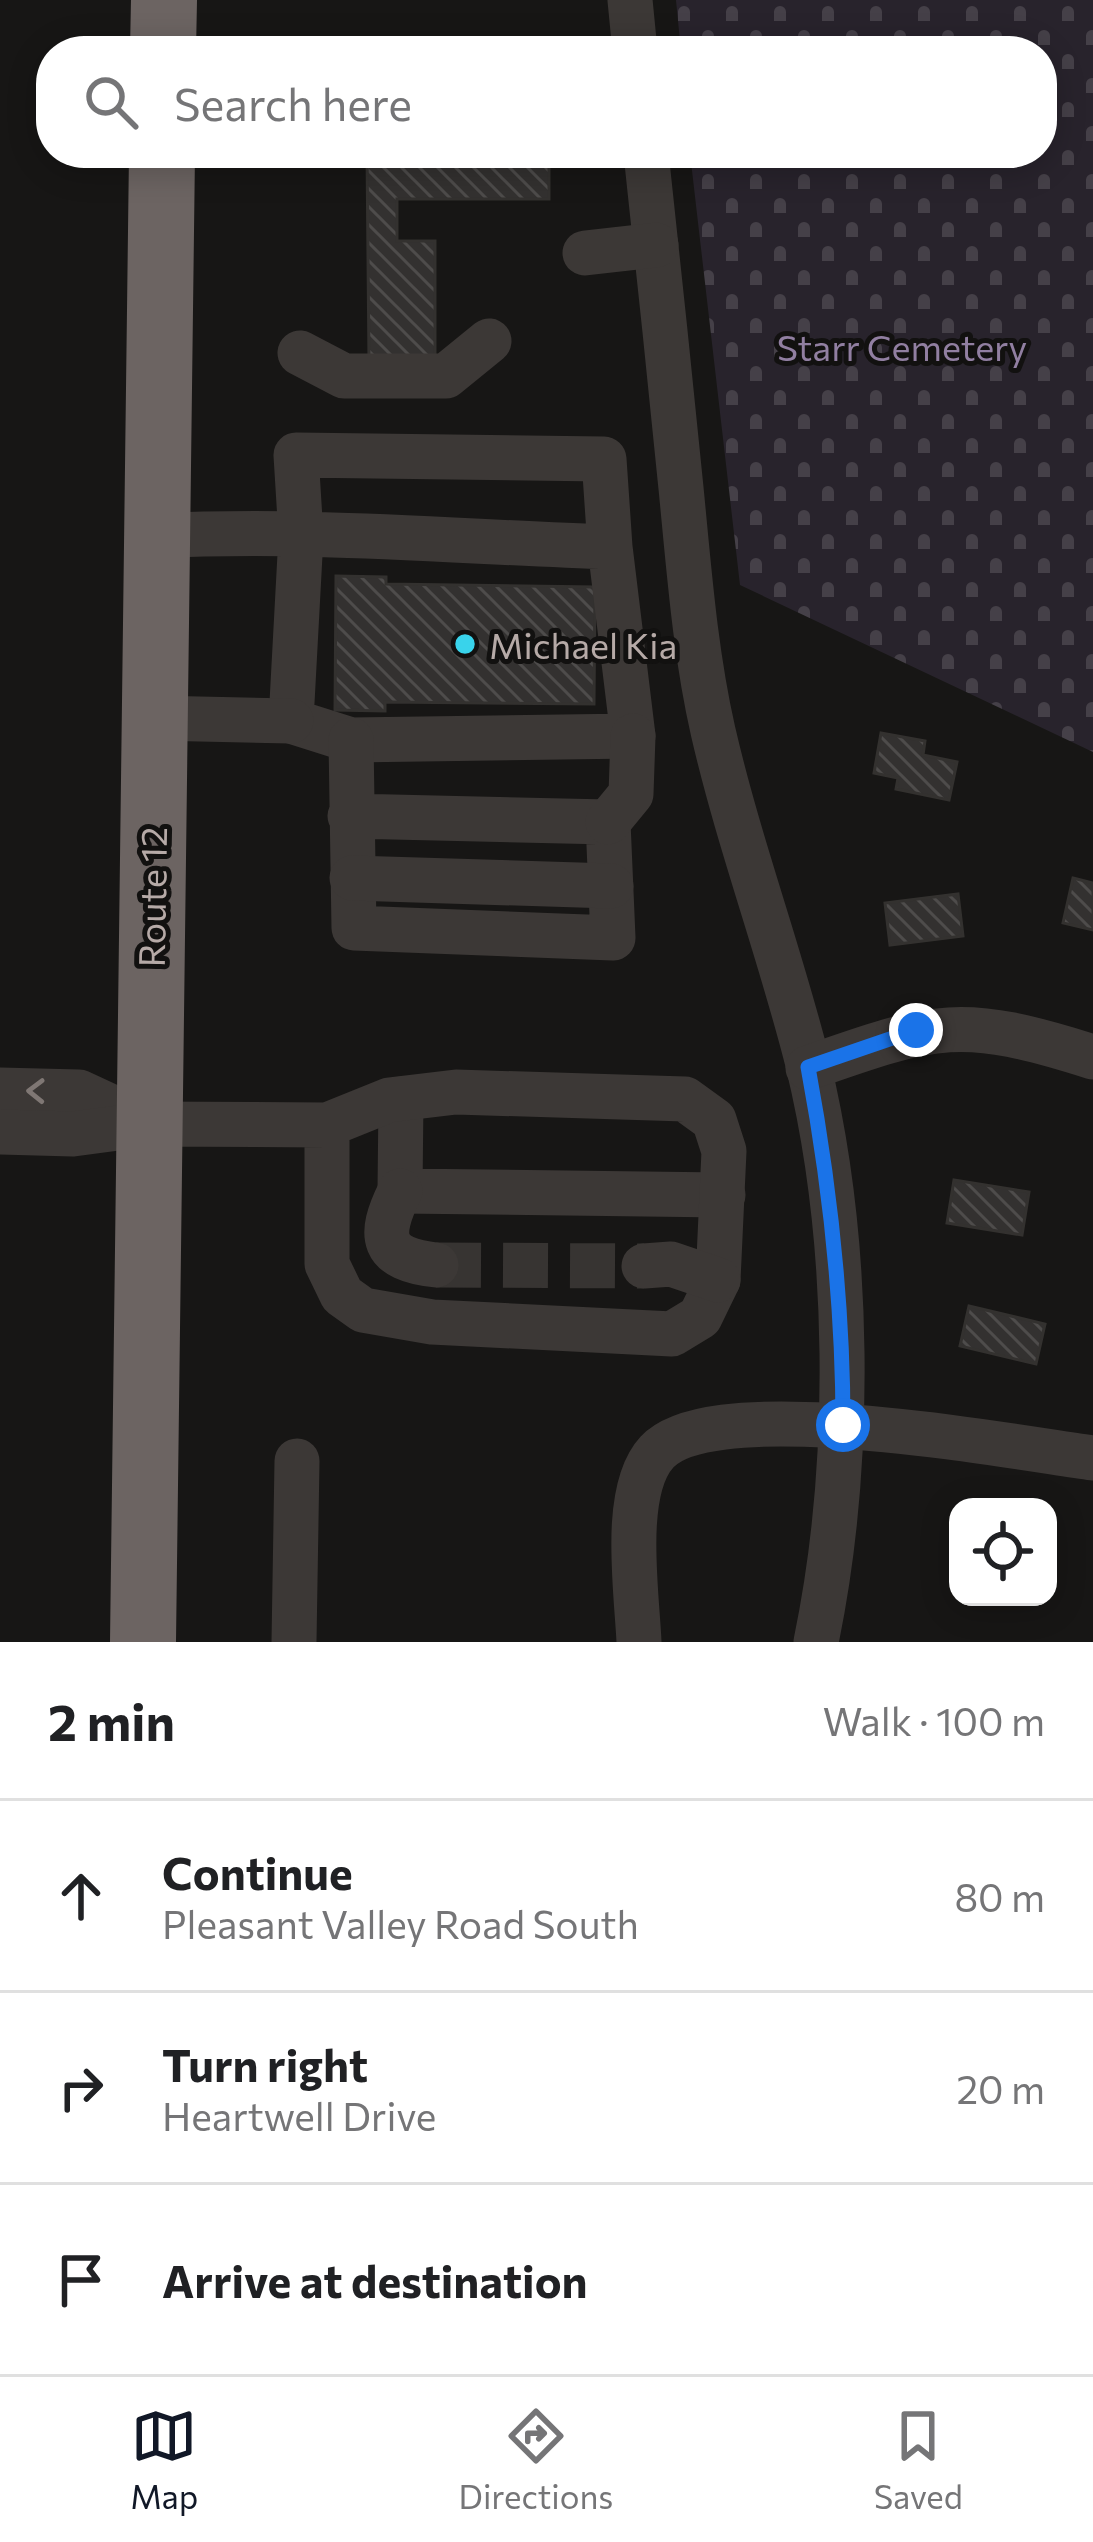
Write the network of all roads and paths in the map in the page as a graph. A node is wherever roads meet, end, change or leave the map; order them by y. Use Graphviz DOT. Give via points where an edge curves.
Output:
graph roads {
  1 [pos="164,0"];
  2 [pos="630,0"];
  3 [pos="163,36"];
  4 [pos="634,36"];
  5 [pos="162,168"];
  6 [pos="648,168"];
  7 [pos="656,245"];
  8 [pos="585,254"];
  9 [pos="489,341"];
  10 [pos="300,353"];
  11 [pos="157,536"];
  12 [pos="301,536"];
  13 [pos="610,547"];
  14 [pos="710,713"];
  15 [pos="154,718"];
  16 [pos="291,721"];
  17 [pos="632,726"];
  18 [pos="351,740"];
  19 [pos="350,816"];
  20 [pos="608,822"];
  21 [pos="1093,1057"];
  22 [pos="808,1067"];
  23 [pos="0,1090"];
  24 [pos="400,1099"];
  25 [pos="148,1124"];
  26 [pos="327,1125"];
  27 [pos="0,1132"];
  28 [pos="400,1191"];
  29 [pos="723,1195"];
  30 [pos="436,1265"];
  31 [pos="644,1266"];
  32 [pos="718,1280"];
  33 [pos="843,1425"];
  34 [pos="1093,1458"];
  35 [pos="297,1461"];
  36 [pos="143,1642"];
  37 [pos="294,1642"];
  38 [pos="639,1642"];
  39 [pos="816,1642"];
  1 -- 3 [label="highway"];
  2 -- 4 [label="street"];
  5 -- 11 [label="highway, Route 12"];
  6 -- 7 [label="street"];
  7 -- 8 [label="street"];
  7 -- 14 [label="street"];
  9 -- 10 [label="street" via="446,376 344,376"];
  11 -- 12 [label="street"];
  11 -- 15 [label="highway, Route 12"];
  12 -- 13 [label="street"];
  12 -- 13 [label="street" via="296,455 604,459"];
  12 -- 16 [label="street"];
  13 -- 17 [label="street"];
  14 -- 17 [label="street"];
  14 -- 22 [label="street"];
  15 -- 16 [label="street"];
  15 -- 25 [label="highway, Route 12"];
  16 -- 18 [label="street"];
  17 -- 18 [label="street"];
  17 -- 20 [label="street" via="631,794"];
  18 -- 19 [label="street"];
  19 -- 20 [label="street"];
  19 -- 20 [label="street" via="353,928 613,938"];
  21 -- 22 [label="street" via="990,1028 955,1027 916,1030"];
  22 -- 33 [label="street" via="843,1347"];
  25 -- 23 [label="street, one-way" via="79,1092"];
  24 -- 26 [label="street"];
  24 -- 28 [label="street"];
  24 -- 29 [label="street" via="456,1091 686,1099 714,1120 724,1151"];
  25 -- 26 [label="street"];
  25 -- 27 [label="street"];
  25 -- 36 [label="highway, Route 12"];
  26 -- 32 [label="street" via="326,1264 342,1295 363,1310 432,1322 672,1334 700,1317"];
  28 -- 29 [label="street"];
  28 -- 30 [label="street" via="384,1222 388,1244 406,1262"];
  29 -- 32 [label="street"];
  31 -- 32 [label="street" via="670,1264"];
  33 -- 34 [label="street"];
  33 -- 38 [label="street" via="716,1430 682,1436 657,1452 636,1503"];
  33 -- 39 [label="street"];
  35 -- 37 [label="street"];
}
